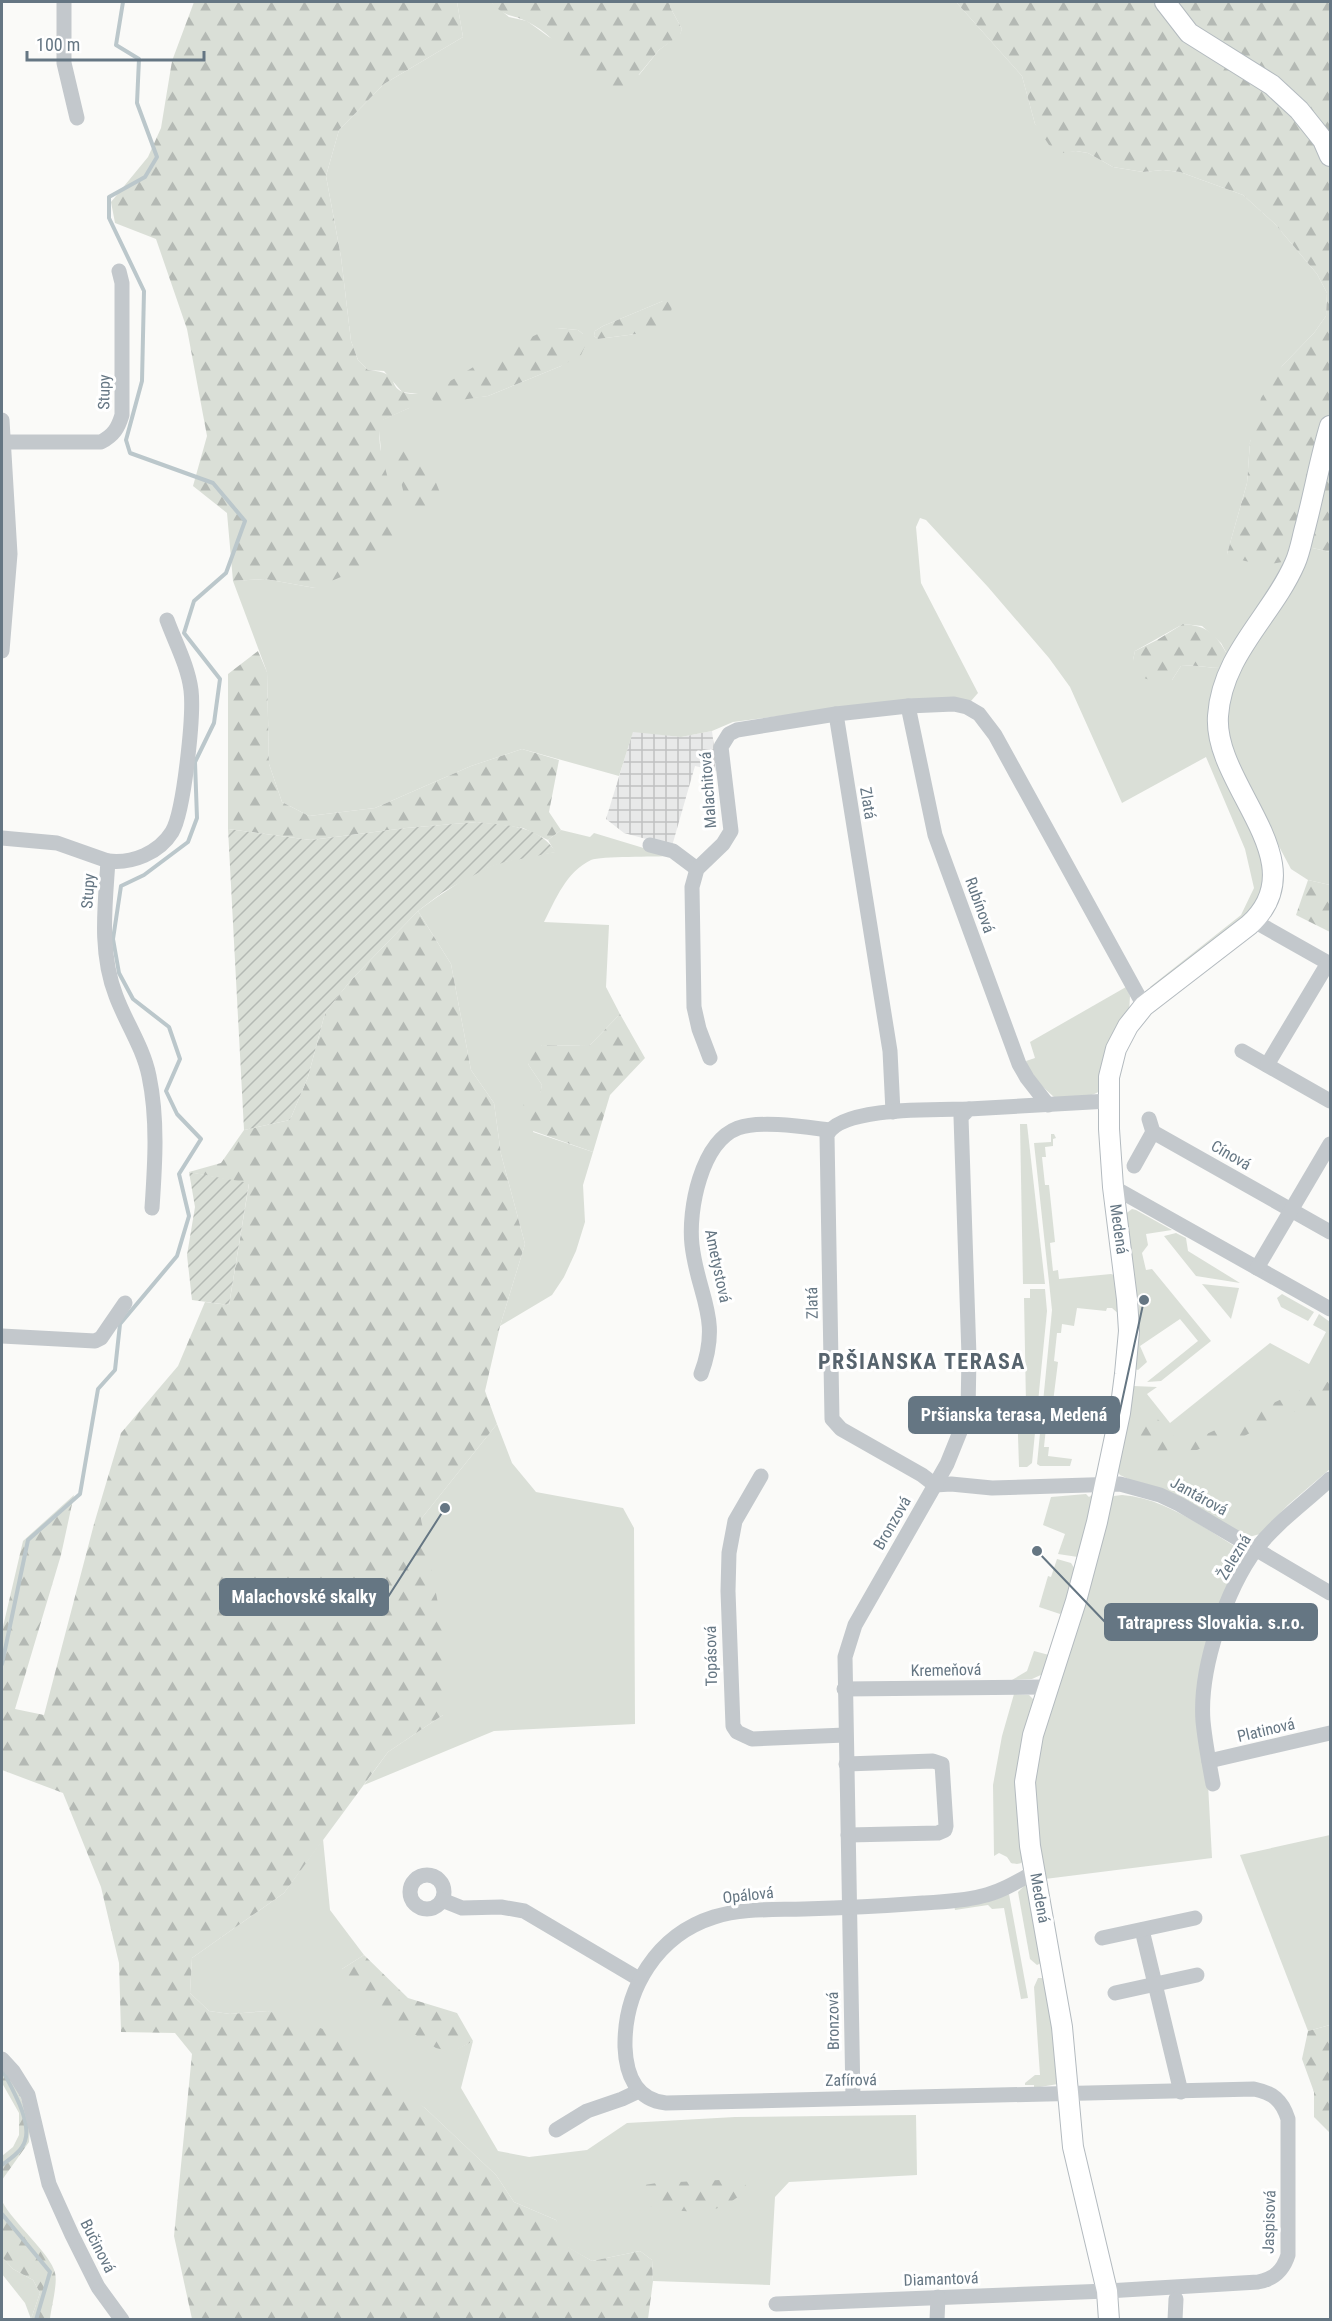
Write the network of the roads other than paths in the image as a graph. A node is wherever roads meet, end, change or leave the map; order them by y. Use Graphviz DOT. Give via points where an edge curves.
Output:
graph roads {
  1 [pos="63,2"];
  2 [pos="1165,2"];
  3 [pos="77,118"];
  4 [pos="1330,156"];
  5 [pos="119,271"];
  6 [pos="2,420"];
  7 [pos="1330,426"];
  8 [pos="3,442"];
  9 [pos="167,620"];
  10 [pos="2,651"];
  11 [pos="908,706"];
  12 [pos="836,714"];
  13 [pos="2,837"];
  14 [pos="650,845"];
  15 [pos="108,861"];
  16 [pos="698,869"];
  17 [pos="1254,921"];
  18 [pos="1329,963"];
  19 [pos="1144,1006"];
  20 [pos="1242,1051"];
  21 [pos="710,1058"];
  22 [pos="1267,1065"];
  23 [pos="1108,1101"];
  24 [pos="1330,1101"];
  25 [pos="1048,1105"];
  26 [pos="969,1108"];
  27 [pos="893,1112"];
  28 [pos="829,1130"];
  29 [pos="1330,1144"];
  30 [pos="1134,1166"];
  31 [pos="1113,1187"];
  32 [pos="152,1208"];
  33 [pos="1291,1210"];
  34 [pos="1330,1232"];
  35 [pos="1257,1268"];
  36 [pos="125,1303"];
  37 [pos="1330,1310"];
  38 [pos="2,1336"];
  39 [pos="701,1374"];
  40 [pos="762,1476"];
  41 [pos="1330,1479"];
  42 [pos="1106,1484"];
  43 [pos="935,1485"];
  44 [pos="1256,1550"];
  45 [pos="1330,1593"];
  46 [pos="1048,1687"];
  47 [pos="844,1689"];
  48 [pos="1330,1733"];
  49 [pos="845,1735"];
  50 [pos="1209,1761"];
  51 [pos="846,1764"];
  52 [pos="1213,1784"];
  53 [pos="848,1835"];
  54 [pos="1035,1872"];
  55 [pos="442,1900"];
  56 [pos="849,1908"];
  57 [pos="1195,1918"];
  58 [pos="1142,1929"];
  59 [pos="1102,1938"];
  60 [pos="1197,1975"];
  61 [pos="639,1979"];
  62 [pos="1154,1984"];
  63 [pos="1115,1993"];
  64 [pos="2,2059"];
  65 [pos="639,2091"];
  66 [pos="1181,2092"];
  67 [pos="1068,2094"];
  68 [pos="853,2098"];
  69 [pos="556,2130"];
  70 [pos="1107,2291"];
  71 [pos="939,2297"];
  72 [pos="1176,2299"];
  73 [pos="776,2304"];
  74 [pos="122,2319"];
  75 [pos="937,2319"];
  76 [pos="1109,2319"];
  77 [pos="1175,2319"];
  1 -- 3 [label="street" via="64,63"];
  2 -- 4 [label="street" via="1189,33 1272,85 1299,110 1323,140"];
  5 -- 8 [label="street, Stupy" via="122,415 118,428 102,442"];
  6 -- 8 [label="street"];
  7 -- 17 [label="street" via="1297,560 1283,590 1234,658 1222,689 1218,717 1221,748 1268,844 1273,868 1269,899"];
  8 -- 10 [label="street" via="10,554"];
  9 -- 15 [label="street, Stupy" via="191,693 189,744 178,816 174,830 155,850 128,861"];
  11 -- 12 [label="street"];
  11 -- 19 [label="street" via="960,705 987,722"];
  11 -- 25 [label="street, Rubínová" via="935,835 1019,1064"];
  12 -- 16 [label="street, Malachitová" via="745,727 729,734 721,754 730,831 723,844"];
  12 -- 27 [label="street, Zlatá" via="890,1051"];
  13 -- 15 [label="street" via="57,843"];
  14 -- 16 [label="street" via="673,851"];
  15 -- 32 [label="street, Stupy" via="104,949 110,979 141,1049 149,1079 156,1149"];
  16 -- 21 [label="street" via="692,887 694,1006"];
  17 -- 18 [label="street"];
  17 -- 19 [label="street"];
  18 -- 22 [label="street"];
  19 -- 23 [label="street" via="1116,1049"];
  20 -- 22 [label="street"];
  22 -- 24 [label="street"];
  23 -- 25 [label="street"];
  23 -- 31 [label="street"];
  25 -- 26 [label="street"];
  26 -- 27 [label="street"];
  26 -- 43 [label="street, Bronzová" via="960,1121 968,1412"];
  27 -- 28 [label="street" via="859,1116"];
  28 -- 39 [label="street, Ametystová" via="740,1127 724,1138 708,1160 697,1189 691,1229 710,1320 709,1345"];
  28 -- 43 [label="street, Zlatá" via="831,1410 835,1425"];
  29 -- 33 [label="street"];
  30 -- 33 [label="street, Cínová" via="1151,1126"];
  31 -- 35 [label="street, Medená"];
  31 -- 42 [label="street, Medená" via="1129,1331"];
  33 -- 34 [label="street, Cínová"];
  33 -- 35 [label="street"];
  35 -- 37 [label="street, Medená"];
  36 -- 38 [label="street" via="95,1341"];
  40 -- 49 [label="street, Topásová" via="735,1521 729,1553 732,1726 752,1739"];
  41 -- 44 [label="street, Železná" via="1287,1516"];
  42 -- 43 [label="street" via="992,1488"];
  42 -- 44 [label="street, Jantárová" via="1160,1495"];
  42 -- 46 [label="street, Medená" via="1076,1600"];
  43 -- 47 [label="street, Bronzová" via="855,1624 845,1657"];
  44 -- 45 [label="street, Jantárová"];
  44 -- 50 [label="street, Železná" via="1225,1609 1211,1650 1203,1719"];
  46 -- 47 [label="street, Kremeňová"];
  46 -- 54 [label="street, Medená" via="1033,1736 1025,1782"];
  47 -- 49 [label="street, Bronzová"];
  48 -- 50 [label="street, Platinová"];
  49 -- 51 [label="street, Bronzová"];
  50 -- 52 [label="street, Železná"];
  51 -- 53 [label="street, Bronzová"];
  51 -- 53 [label="street" via="942,1764 946,1826 938,1833"];
  53 -- 56 [label="street, Bronzová"];
  54 -- 56 [label="street" via="980,1897"];
  54 -- 67 [label="street, Medená" via="1062,2027"];
  55 -- 61 [label="street" via="462,1908 524,1911"];
  56 -- 61 [label="street, Opálová" via="740,1911 712,1917 675,1938"];
  56 -- 68 [label="street, Bronzová"];
  57 -- 58 [label="street"];
  58 -- 59 [label="street"];
  58 -- 62 [label="street"];
  60 -- 62 [label="street"];
  61 -- 65 [label="street, Opálová" via="627,2015 625,2039 629,2074"];
  62 -- 63 [label="street"];
  62 -- 66 [label="street"];
  64 -- 74 [label="street, Bučinová" via="28,2095 49,2184 98,2286"];
  65 -- 68 [label="street, Zafírová" via="666,2103"];
  65 -- 69 [label="street" via="586,2111"];
  66 -- 67 [label="street, Jaspisová"];
  66 -- 70 [label="street, Jaspisová" via="1254,2089 1267,2091 1284,2106 1288,2119 1285,2267 1257,2282"];
  67 -- 68 [label="street, Zafírová"];
  67 -- 70 [label="street, Medená" via="1073,2147"];
  70 -- 71 [label="street, Diamantová"];
  70 -- 76 [label="street, Medená"];
  71 -- 73 [label="street, Diamantová"];
  71 -- 75 [label="street"];
  72 -- 77 [label="street"];
}
